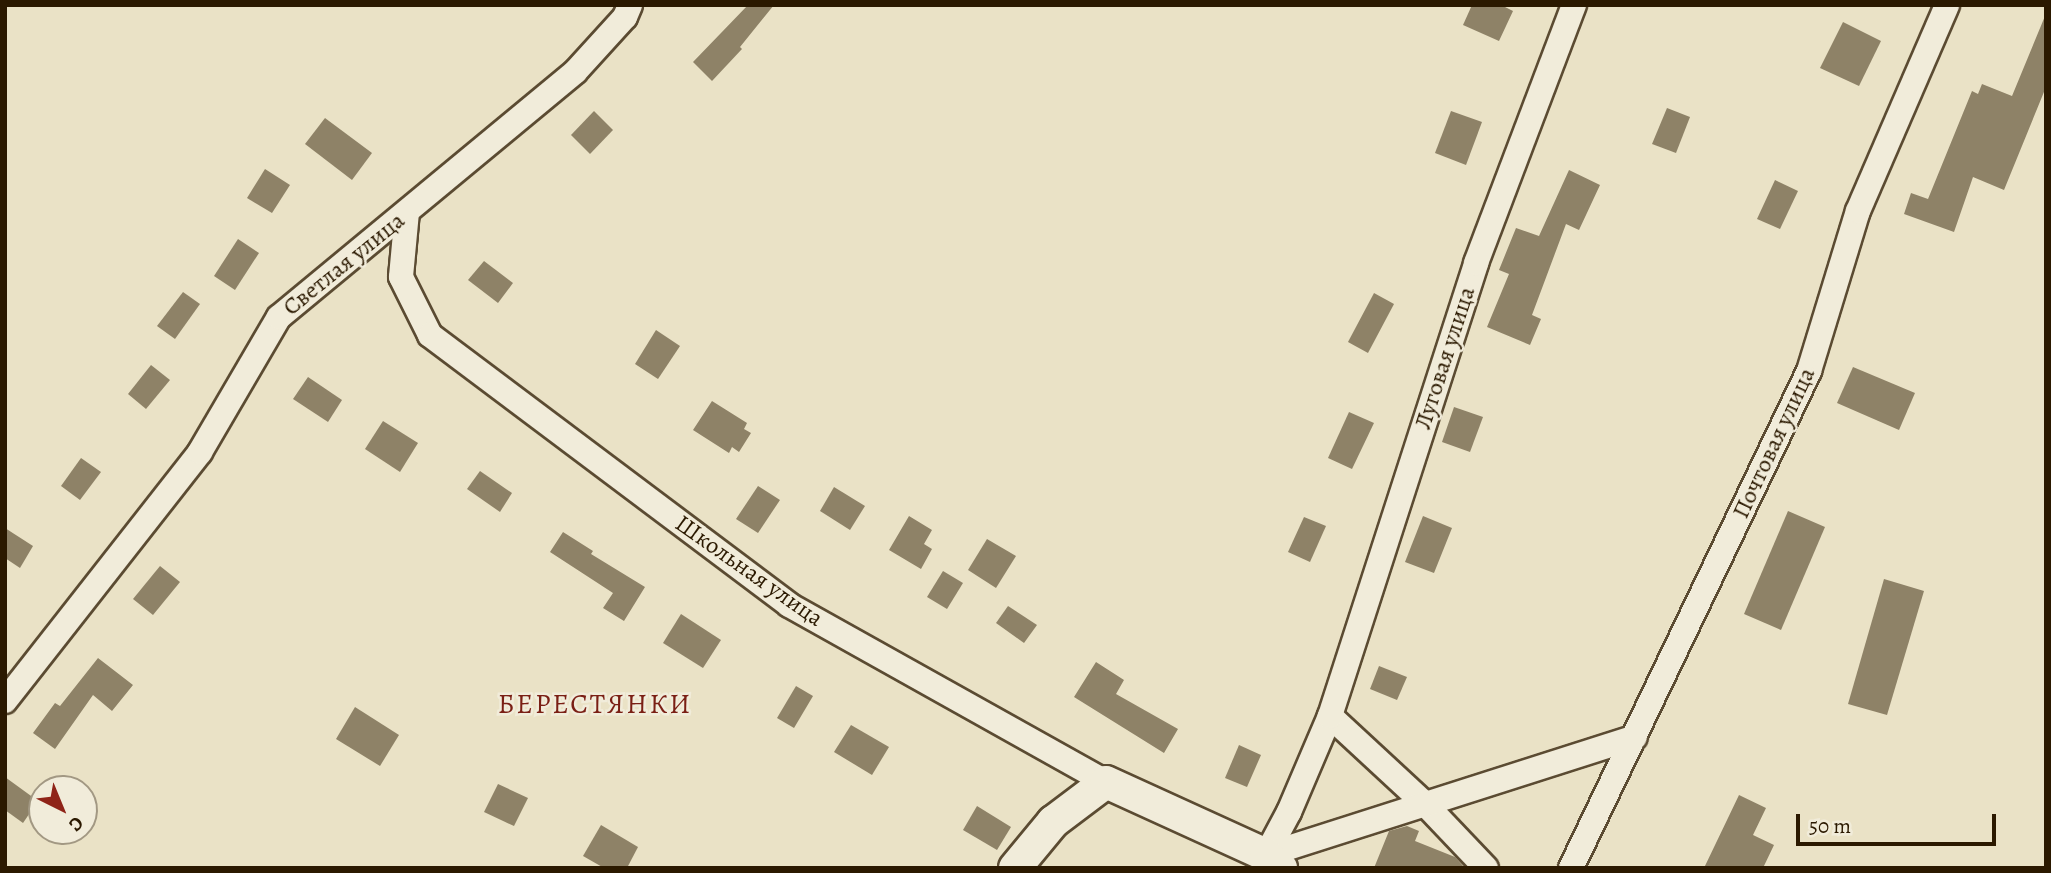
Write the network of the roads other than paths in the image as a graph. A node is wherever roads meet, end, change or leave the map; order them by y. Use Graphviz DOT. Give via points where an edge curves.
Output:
graph roads {
  1 [pos="630,5"];
  2 [pos="1574,5"];
  3 [pos="1947,5"];
  4 [pos="407,212"];
  5 [pos="5,701"];
  6 [pos="1329,716"];
  7 [pos="1635,737"];
  8 [pos="1106,782"];
  9 [pos="1426,805"];
  10 [pos="1274,862"];
  11 [pos="1015,868"];
  12 [pos="1486,868"];
  13 [pos="1571,868"];
  1 -- 4 [label="street, Светлая улица" via="625,17 575,72"];
  2 -- 6 [label="street, Луговая улица" via="1476,262"];
  3 -- 7 [label="street, Почтовая улица" via="1858,211 1810,371"];
  4 -- 5 [label="street, Светлая улица" via="279,317 200,452"];
  4 -- 8 [label="street, Школьная улица" via="401,277 430,335 789,604"];
  6 -- 9 [label="street"];
  6 -- 10 [label="street, Луговая улица" via="1289,812"];
  7 -- 9 [label="street"];
  7 -- 13 [label="street, Почтовая улица"];
  8 -- 10 [label="street, Школьная улица"];
  8 -- 11 [label="street" via="1054,822"];
  9 -- 10 [label="street"];
  9 -- 12 [label="street"];
}
